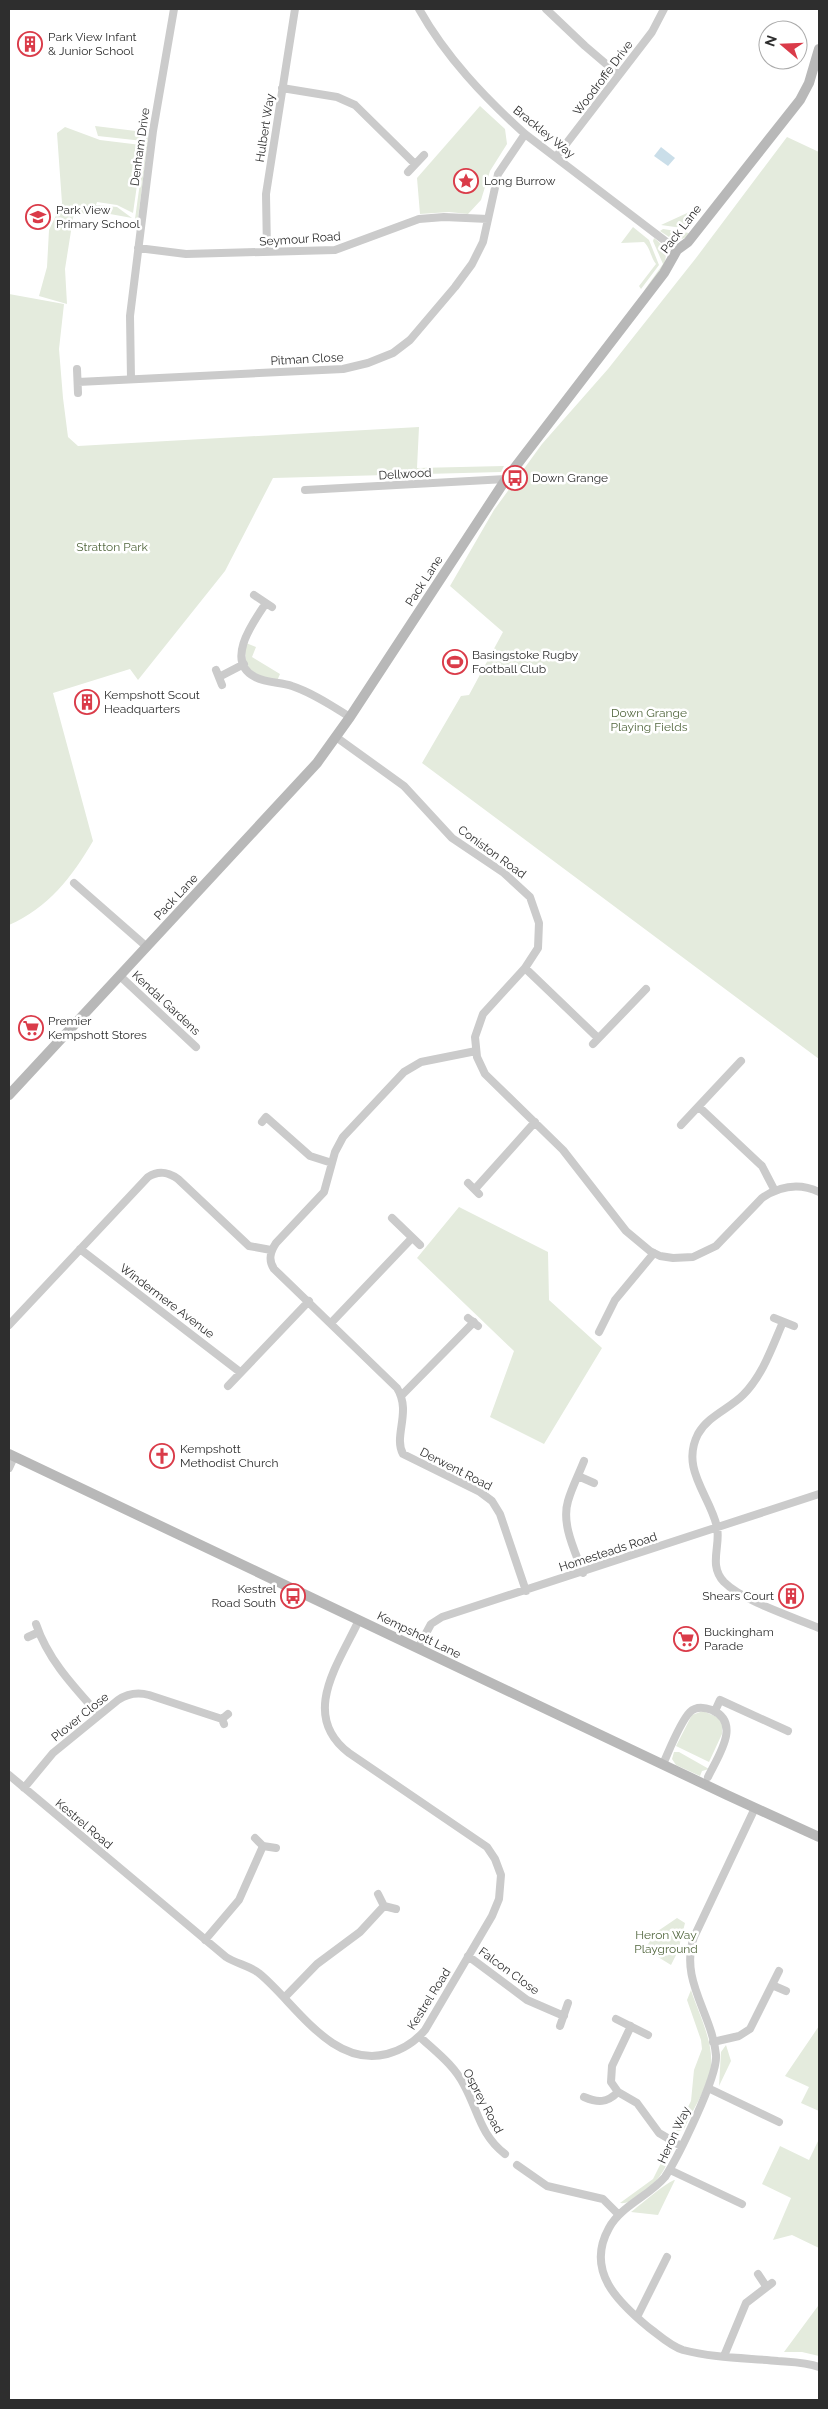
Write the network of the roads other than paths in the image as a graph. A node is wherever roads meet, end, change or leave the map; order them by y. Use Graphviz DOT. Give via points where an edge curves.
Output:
graph roads {
  1 [pos="174,9"];
  2 [pos="296,9"];
  3 [pos="419,9"];
  4 [pos="546,9"];
  5 [pos="664,9"];
  6 [pos="819,50"];
  7 [pos="620,74"];
  8 [pos="282,88"];
  9 [pos="525,134"];
  10 [pos="424,155"];
  11 [pos="556,157"];
  12 [pos="415,164"];
  13 [pos="408,172"];
  14 [pos="488,219"];
  15 [pos="138,248"];
  16 [pos="677,250"];
  17 [pos="267,252"];
  18 [pos="77,369"];
  19 [pos="131,379"];
  20 [pos="78,382"];
  21 [pos="78,393"];
  22 [pos="506,479"];
  23 [pos="305,490"];
  24 [pos="254,595"];
  25 [pos="244,664"];
  26 [pos="219,677"];
  27 [pos="350,717"];
  28 [pos="336,737"];
  29 [pos="74,883"];
  30 [pos="147,947"];
  31 [pos="525,968"];
  32 [pos="120,976"];
  33 [pos="646,989"];
  34 [pos="196,1047"];
  35 [pos="476,1051"];
  36 [pos="741,1061"];
  37 [pos="9,1095"];
  38 [pos="699,1107"];
  39 [pos="262,1122"];
  40 [pos="535,1122"];
  41 [pos="681,1124"];
  42 [pos="332,1163"];
  43 [pos="474,1189"];
  44 [pos="775,1191"];
  45 [pos="819,1192"];
  46 [pos="392,1218"];
  47 [pos="412,1238"];
  48 [pos="420,1245"];
  49 [pos="80,1249"];
  50 [pos="271,1250"];
  51 [pos="654,1253"];
  52 [pos="308,1301"];
  53 [pos="774,1318"];
  54 [pos="473,1322"];
  55 [pos="783,1322"];
  56 [pos="331,1323"];
  57 [pos="603,1324"];
  58 [pos="9,1325"];
  59 [pos="794,1326"];
  60 [pos="612,1328"];
  61 [pos="599,1332"];
  62 [pos="240,1372"];
  63 [pos="228,1386"];
  64 [pos="401,1396"];
  65 [pos="11,1455"];
  66 [pos="584,1461"];
  67 [pos="9,1468"];
  68 [pos="578,1476"];
  69 [pos="594,1483"];
  70 [pos="819,1494"];
  71 [pos="717,1528"];
  72 [pos="583,1573"];
  73 [pos="526,1591"];
  74 [pos="359,1620"];
  75 [pos="36,1624"];
  76 [pos="819,1628"];
  77 [pos="39,1632"];
  78 [pos="28,1637"];
  79 [pos="418,1648"];
  80 [pos="715,1711"];
  81 [pos="98,1715"];
  82 [pos="225,1719"];
  83 [pos="788,1731"];
  84 [pos="663,1764"];
  85 [pos="9,1775"];
  86 [pos="709,1777"];
  87 [pos="24,1788"];
  88 [pos="754,1808"];
  89 [pos="819,1837"];
  90 [pos="255,1838"];
  91 [pos="263,1846"];
  92 [pos="276,1848"];
  93 [pos="378,1894"];
  94 [pos="384,1906"];
  95 [pos="396,1909"];
  96 [pos="205,1940"];
  97 [pos="468,1956"];
  98 [pos="779,1971"];
  99 [pos="772,1985"];
  100 [pos="786,1991"];
  101 [pos="285,1997"];
  102 [pos="568,2004"];
  103 [pos="564,2016"];
  104 [pos="616,2019"];
  105 [pos="560,2026"];
  106 [pos="631,2026"];
  107 [pos="648,2035"];
  108 [pos="420,2036"];
  109 [pos="713,2042"];
  110 [pos="708,2088"];
  111 [pos="618,2092"];
  112 [pos="584,2097"];
  113 [pos="779,2122"];
  114 [pos="681,2146"];
  115 [pos="505,2154"];
  116 [pos="517,2165"];
  117 [pos="670,2170"];
  118 [pos="742,2204"];
  119 [pos="619,2215"];
  120 [pos="667,2257"];
  121 [pos="758,2274"];
  122 [pos="637,2317"];
  123 [pos="724,2356"];
  124 [pos="819,2367"];
  1 -- 15 [label="street, Denham Drive" via="153,131"];
  2 -- 8 [label="street, Hulbert Way"];
  3 -- 9 [label="street, Brackley Way" via="448,54"];
  4 -- 7 [label="street"];
  5 -- 7 [label="street, Woodroffe Drive" via="652,32"];
  6 -- 16 [label="street, Pack Lane" via="800,100 688,242"];
  7 -- 11 [label="street, Woodroffe Drive"];
  8 -- 12 [label="street" via="337,97 354,105"];
  8 -- 17 [label="street, Hulbert Way" via="266,194"];
  9 -- 11 [label="street, Brackley Way"];
  9 -- 14 [label="street, Pitman Close" via="498,174"];
  10 -- 12 [label="street"];
  11 -- 16 [label="street, Brackley Way"];
  12 -- 13 [label="street"];
  14 -- 17 [label="street, Seymour Road" via="419,219 335,250"];
  14 -- 19 [label="street, Pitman Close" via="483,242 472,264 415,334 393,352 343,369"];
  15 -- 17 [label="street, Seymour Road" via="186,254"];
  15 -- 19 [label="street, Denham Drive" via="130,316"];
  16 -- 22 [label="street, Pack Lane" via="664,273"];
  18 -- 20 [label="street"];
  19 -- 20 [label="street, Pitman Close"];
  20 -- 21 [label="street"];
  22 -- 23 [label="street, Dellwood"];
  22 -- 27 [label="street, Pack Lane"];
  24 -- 25 [label="street" via="269,605 246,634 242,651"];
  25 -- 26 [label="street"];
  25 -- 27 [label="street" via="255,677 300,689"];
  27 -- 28 [label="street, Pack Lane"];
  28 -- 30 [label="street, Pack Lane" via="300,782"];
  28 -- 31 [label="street, Coniston Road" via="404,786 452,838 504,873 530,897 538,916 540,935 535,953"];
  29 -- 30 [label="street"];
  30 -- 32 [label="street, Pack Lane"];
  31 -- 33 [label="street" via="596,1041"];
  31 -- 35 [label="street, Coniston Road" via="483,1014 476,1032"];
  32 -- 34 [label="street, Kendal Gardens"];
  32 -- 37 [label="street, Pack Lane"];
  35 -- 40 [label="street, Coniston Road" via="485,1074"];
  35 -- 42 [label="street" via="410,1067 343,1137"];
  36 -- 38 [label="street" via="736,1072"];
  38 -- 41 [label="street"];
  38 -- 44 [label="street" via="762,1166"];
  39 -- 42 [label="street" via="266,1117 310,1156"];
  40 -- 43 [label="street"];
  40 -- 51 [label="street, Coniston Road" via="563,1150 626,1231"];
  42 -- 50 [label="street" via="324,1192"];
  44 -- 45 [label="street, Coniston Road" via="798,1187"];
  44 -- 51 [label="street, Coniston Road" via="762,1198 725,1238 705,1253 680,1258"];
  46 -- 47 [label="street"];
  47 -- 48 [label="street"];
  47 -- 56 [label="street"];
  49 -- 50 [label="street" via="148,1177 162,1172 178,1179 249,1246"];
  49 -- 58 [label="street"];
  49 -- 62 [label="street, Windermere Avenue"];
  50 -- 52 [label="street" via="270,1262 274,1269"];
  51 -- 57 [label="street" via="615,1300"];
  52 -- 56 [label="street"];
  52 -- 62 [label="street"];
  53 -- 55 [label="street"];
  54 -- 64 [label="street"];
  55 -- 59 [label="street"];
  55 -- 71 [label="street" via="754,1382 706,1424 694,1445 695,1475"];
  56 -- 64 [label="street" via="381,1370"];
  57 -- 60 [label="street"];
  57 -- 61 [label="street"];
  62 -- 63 [label="street"];
  64 -- 73 [label="street, Derwent Road" via="404,1413 402,1452 480,1492 495,1504"];
  65 -- 67 [label="street"];
  65 -- 74 [label="street, Kempshott Lane"];
  66 -- 68 [label="street"];
  68 -- 69 [label="street"];
  68 -- 72 [label="street" via="568,1499 566,1519"];
  70 -- 71 [label="street, Homesteads Road"];
  71 -- 72 [label="street, Homesteads Road"];
  71 -- 76 [label="street" via="715,1560 723,1580 736,1591"];
  72 -- 73 [label="street, Homesteads Road"];
  73 -- 79 [label="street, Homesteads Road" via="436,1619"];
  74 -- 79 [label="street, Kempshott Lane"];
  74 -- 97 [label="street, Kestrel Road" via="325,1693 326,1722 342,1747 480,1841 491,1852 501,1875 501,1892"];
  75 -- 77 [label="street"];
  77 -- 78 [label="street"];
  77 -- 81 [label="street" via="61,1671"];
  79 -- 84 [label="street, Kempshott Lane"];
  80 -- 83 [label="street" via="720,1700"];
  80 -- 84 [label="street" via="701,1707 688,1714"];
  80 -- 86 [label="street" via="726,1721 728,1733"];
  81 -- 82 [label="street, Plover Close" via="122,1697 138,1693"];
  81 -- 87 [label="street, Plover Close" via="53,1753"];
  84 -- 88 [label="street, Kempshott Lane"];
  85 -- 87 [label="street, Kestrel Road"];
  87 -- 96 [label="street, Kestrel Road"];
  88 -- 89 [label="street, Kempshott Lane"];
  88 -- 109 [label="street, Heron Way" via="690,1950 690,1974"];
  90 -- 91 [label="street"];
  91 -- 92 [label="street"];
  91 -- 96 [label="street" via="239,1900"];
  93 -- 94 [label="street"];
  94 -- 95 [label="street"];
  94 -- 101 [label="street" via="360,1932 317,1964"];
  96 -- 101 [label="street, Kestrel Road" via="232,1961 257,1971"];
  97 -- 103 [label="street, Falcon Close" via="522,1997"];
  97 -- 108 [label="street, Kestrel Road"];
  98 -- 99 [label="street"];
  99 -- 100 [label="street"];
  99 -- 109 [label="street" via="750,2028 739,2036"];
  101 -- 108 [label="street, Kestrel Road" via="332,2044 353,2054 374,2057 389,2054 403,2049"];
  102 -- 103 [label="street"];
  103 -- 105 [label="street"];
  104 -- 106 [label="street"];
  106 -- 107 [label="street"];
  106 -- 111 [label="street" via="610,2072 611,2082"];
  108 -- 115 [label="street, Osprey Road" via="456,2072 485,2133"];
  109 -- 110 [label="street, Heron Way" via="716,2063"];
  110 -- 113 [label="street"];
  110 -- 114 [label="street, Heron Way"];
  111 -- 112 [label="street" via="601,2102"];
  111 -- 114 [label="street" via="637,2103 659,2133"];
  114 -- 117 [label="street, Heron Way"];
  116 -- 119 [label="street" via="547,2186 603,2199"];
  117 -- 118 [label="street"];
  117 -- 119 [label="street, Heron Way" via="657,2187"];
  119 -- 122 [label="street, Heron Way" via="609,2227 603,2244 604,2276 613,2295"];
  120 -- 122 [label="street"];
  121 -- 123 [label="street" via="769,2284 746,2303"];
  122 -- 123 [label="street, Heron Way" via="678,2348"];
  123 -- 124 [label="street, Heron Way"];
}
